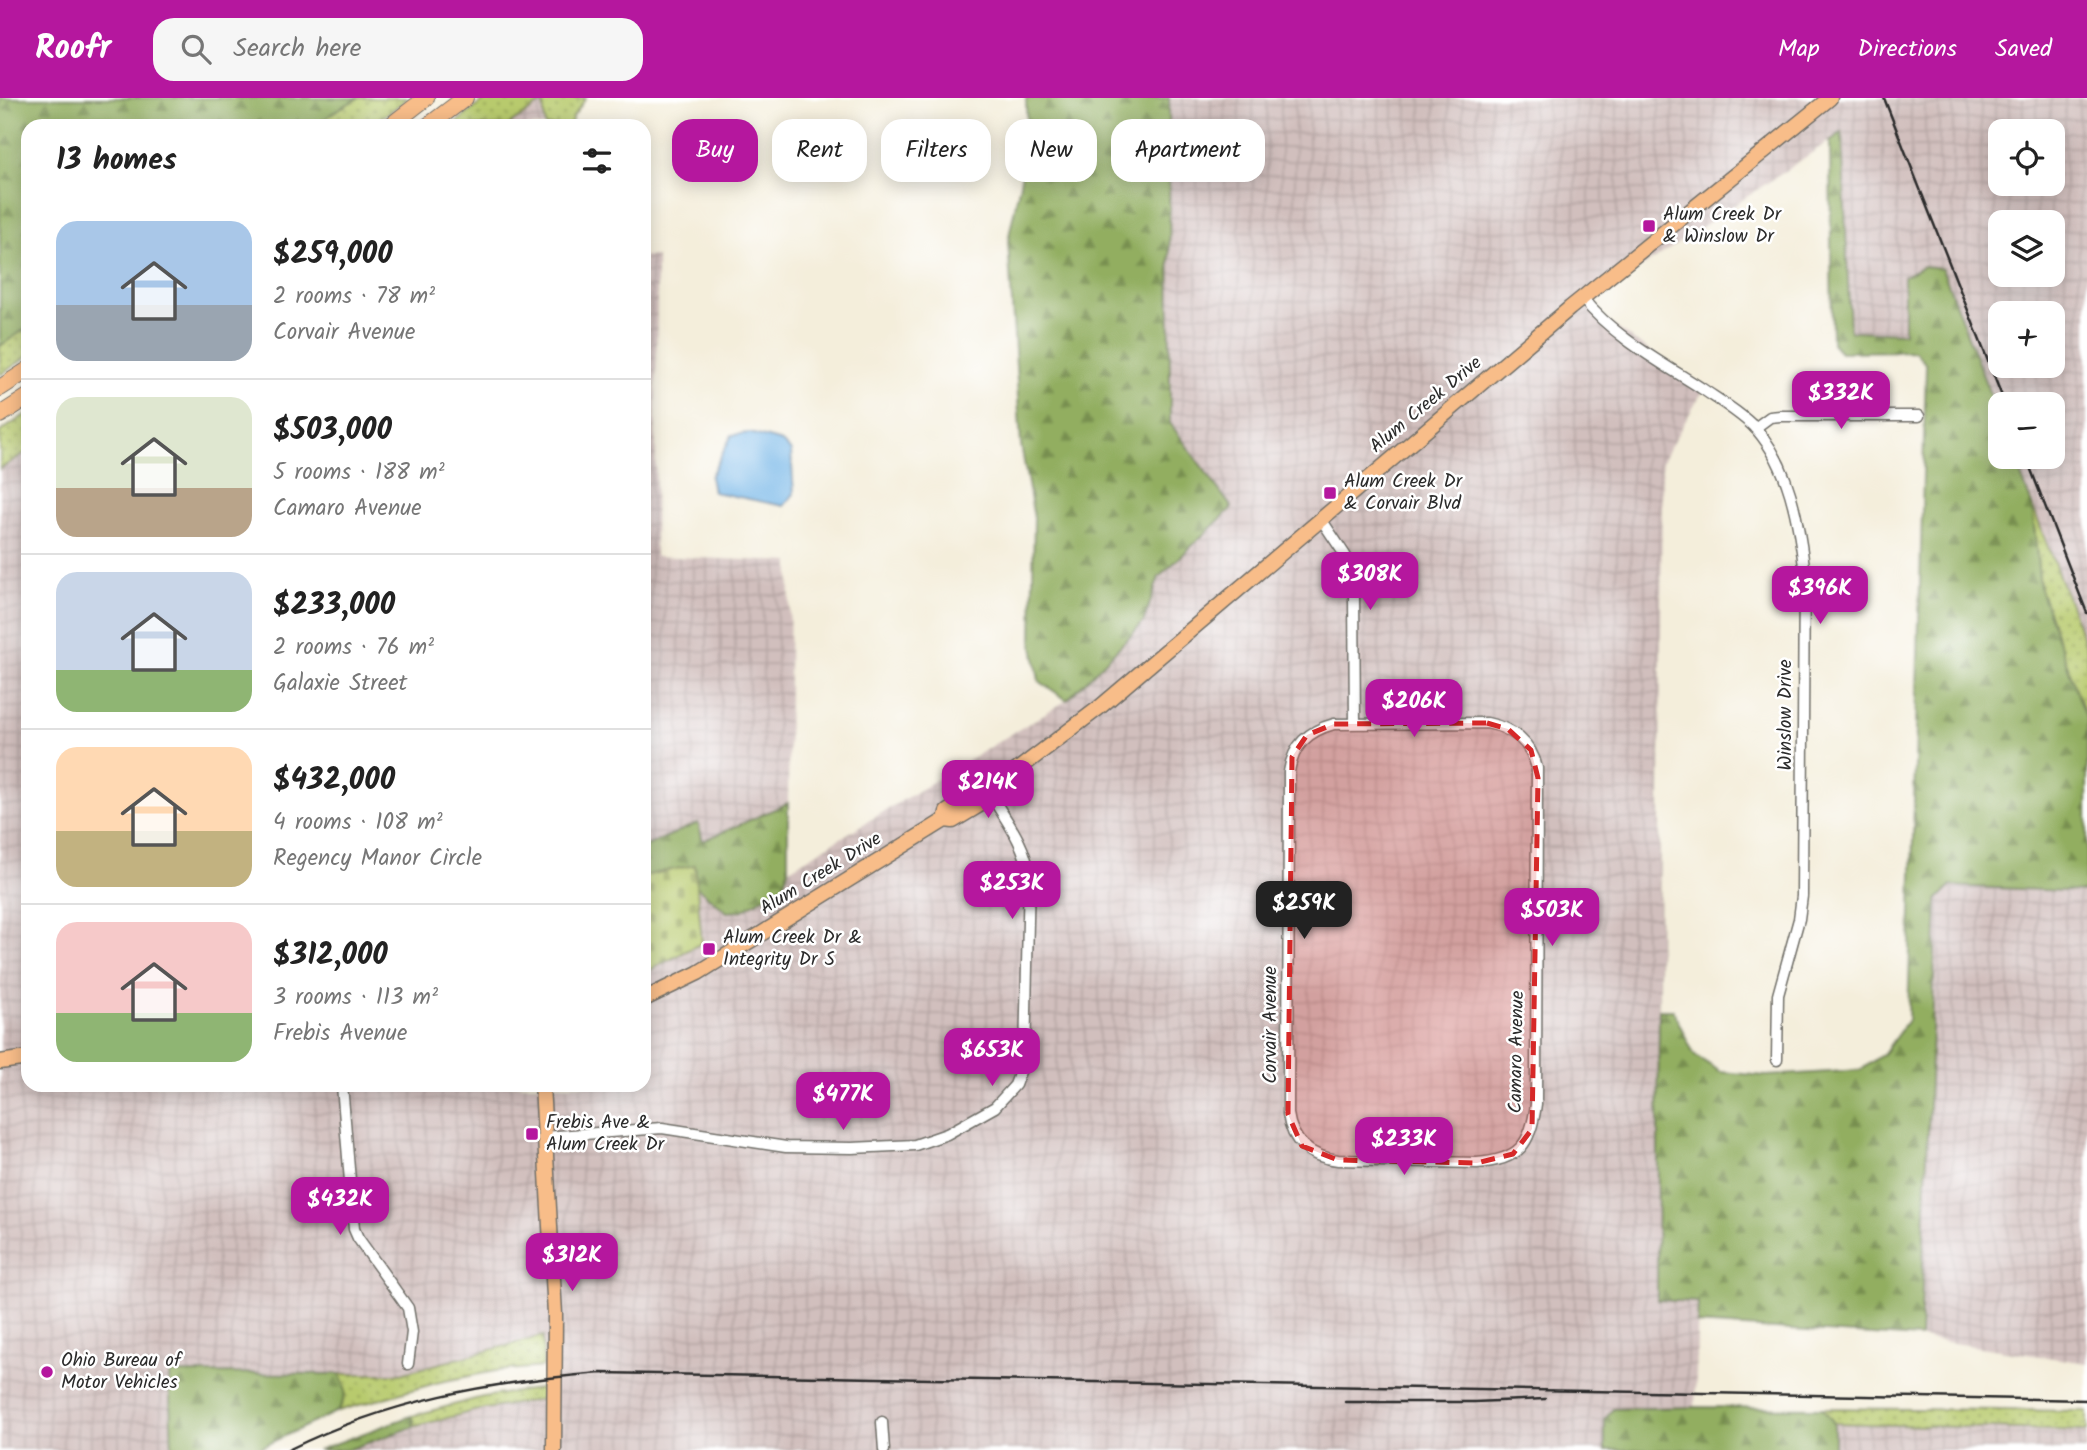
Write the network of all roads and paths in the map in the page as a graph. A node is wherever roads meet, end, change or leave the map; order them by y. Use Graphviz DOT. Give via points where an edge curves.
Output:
graph roads {
  1 [pos="426,98"];
  2 [pos="465,98"];
  3 [pos="1830,98"];
  4 [pos="399,119"];
  5 [pos="437,119"];
  6 [pos="1582,298"];
  7 [pos="21,374"];
  8 [pos="0,388"];
  9 [pos="21,402"];
  10 [pos="0,415"];
  11 [pos="1919,416"];
  12 [pos="1755,428"];
  13 [pos="1321,519"];
  14 [pos="1355,723"];
  15 [pos="986,794"];
  16 [pos="651,996"];
  17 [pos="21,1059"];
  18 [pos="1777,1060"];
  19 [pos="0,1062"];
  20 [pos="343,1092"];
  21 [pos="542,1092"];
  22 [pos="545,1137"];
  23 [pos="1518,1151"];
  24 [pos="408,1364"];
  25 [pos="882,1422"];
  26 [pos="554,1450"];
  27 [pos="884,1450"];
  1 -- 4 [label="highway"];
  2 -- 5 [label="highway"];
  3 -- 6 [label="main road, Alum Creek Drive"];
  6 -- 12 [label="street, Winslow Drive" via="1603,323 1628,342 1729,406"];
  6 -- 13 [label="main road, Alum Creek Drive"];
  7 -- 8 [label="highway"];
  9 -- 10 [label="highway"];
  11 -- 12 [label="street" via="1770,416"];
  12 -- 18 [label="street, Winslow Drive" via="1789,489 1804,566 1802,897 1778,995"];
  13 -- 14 [label="street" via="1352,573"];
  13 -- 15 [label="main road, Alum Creek Drive" via="1091,715"];
  14 -- 23 [label="street, Camaro Avenue" via="1487,723 1508,729 1535,759 1536,1104 1532,1129"];
  14 -- 23 [label="street, Corvair Avenue" via="1315,729 1300,741 1289,772 1291,1128 1297,1141 1315,1156 1338,1160 1477,1163 1498,1161"];
  15 -- 16 [label="main road, Alum Creek Drive" via="974,809 953,821 945,820 698,973"];
  15 -- 22 [label="street" via="1014,830 1029,874 1025,1058 1015,1085 995,1107 936,1139 897,1147 786,1147 662,1128"];
  17 -- 19 [label="main road"];
  20 -- 24 [label="street" via="354,1229 408,1308 412,1332"];
  21 -- 22 [label="main road"];
  22 -- 26 [label="main road" via="554,1290"];
  25 -- 27 [label="street"];
}
